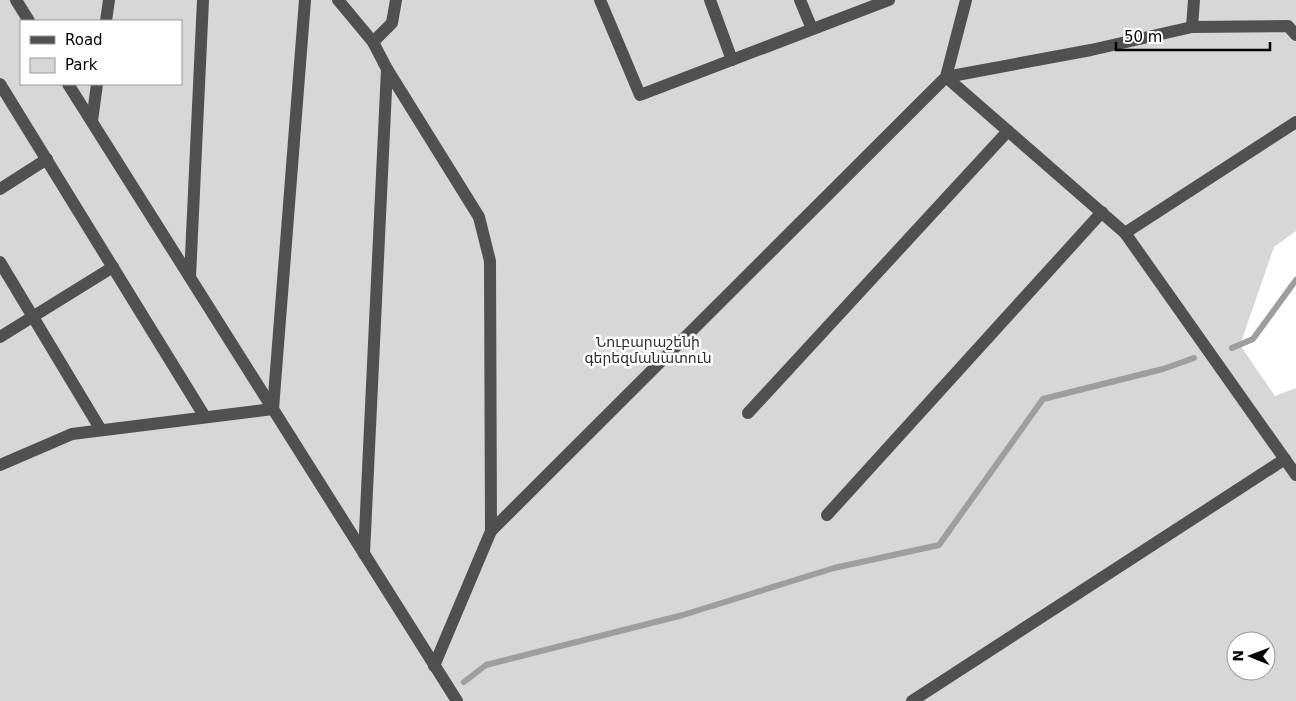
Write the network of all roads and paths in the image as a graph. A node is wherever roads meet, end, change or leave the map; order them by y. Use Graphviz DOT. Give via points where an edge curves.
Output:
graph roads {
  1 [pos="109,0"];
  2 [pos="203,0"];
  3 [pos="305,0"];
  4 [pos="338,0"];
  5 [pos="396,0"];
  6 [pos="600,0"];
  7 [pos="710,0"];
  8 [pos="800,0"];
  9 [pos="889,0"];
  10 [pos="966,0"];
  11 [pos="1194,0"];
  12 [pos="20,3"];
  13 [pos="28,20"];
  14 [pos="106,20"];
  15 [pos="1192,27"];
  16 [pos="812,30"];
  17 [pos="1296,35"];
  18 [pos="373,42"];
  19 [pos="732,60"];
  20 [pos="387,69"];
  21 [pos="946,77"];
  22 [pos="0,84"];
  23 [pos="69,85"];
  24 [pos="97,85"];
  25 [pos="92,121"];
  26 [pos="1296,122"];
  27 [pos="1008,131"];
  28 [pos="47,159"];
  29 [pos="0,189"];
  30 [pos="1102,212"];
  31 [pos="1125,233"];
  32 [pos="0,262"];
  33 [pos="113,267"];
  34 [pos="190,277"];
  35 [pos="33,317"];
  36 [pos="0,337"];
  37 [pos="273,409"];
  38 [pos="748,413"];
  39 [pos="205,417"];
  40 [pos="101,430"];
  41 [pos="1285,459"];
  42 [pos="0,465"];
  43 [pos="1296,476"];
  44 [pos="826,516"];
  45 [pos="491,531"];
  46 [pos="364,554"];
  47 [pos="434,666"];
  48 [pos="457,701"];
  49 [pos="912,701"];
  1 -- 14 [label="lane"];
  2 -- 34 [label="lane"];
  3 -- 37 [label="lane"];
  4 -- 18 [label="lane"];
  5 -- 18 [label="lane" via="392,24"];
  6 -- 19 [label="lane" via="640,95"];
  7 -- 19 [label="lane"];
  8 -- 16 [label="lane"];
  9 -- 16 [label="lane"];
  10 -- 21 [label="lane"];
  11 -- 15 [label="lane"];
  12 -- 13 [label="lane"];
  15 -- 17 [label="lane" via="1288,26"];
  15 -- 21 [label="lane" via="1092,50"];
  16 -- 19 [label="lane"];
  18 -- 20 [label="lane"];
  20 -- 45 [label="lane" via="479,217 490,261"];
  20 -- 46 [label="lane"];
  21 -- 27 [label="lane"];
  21 -- 45 [label="lane"];
  22 -- 28 [label="lane"];
  23 -- 25 [label="lane"];
  24 -- 25 [label="lane"];
  25 -- 34 [label="lane"];
  26 -- 31 [label="lane"];
  27 -- 30 [label="lane"];
  27 -- 38 [label="lane"];
  28 -- 29 [label="lane"];
  28 -- 33 [label="lane"];
  30 -- 31 [label="lane"];
  30 -- 44 [label="lane"];
  31 -- 41 [label="lane"];
  32 -- 35 [label="lane"];
  33 -- 35 [label="lane"];
  33 -- 39 [label="lane"];
  34 -- 37 [label="lane"];
  35 -- 36 [label="lane"];
  35 -- 40 [label="lane"];
  37 -- 39 [label="lane"];
  37 -- 46 [label="lane"];
  39 -- 40 [label="lane"];
  40 -- 42 [label="lane" via="72,434"];
  41 -- 43 [label="lane"];
  41 -- 49 [label="lane"];
  45 -- 47 [label="lane"];
  46 -- 47 [label="lane"];
  47 -- 48 [label="lane"];
}
